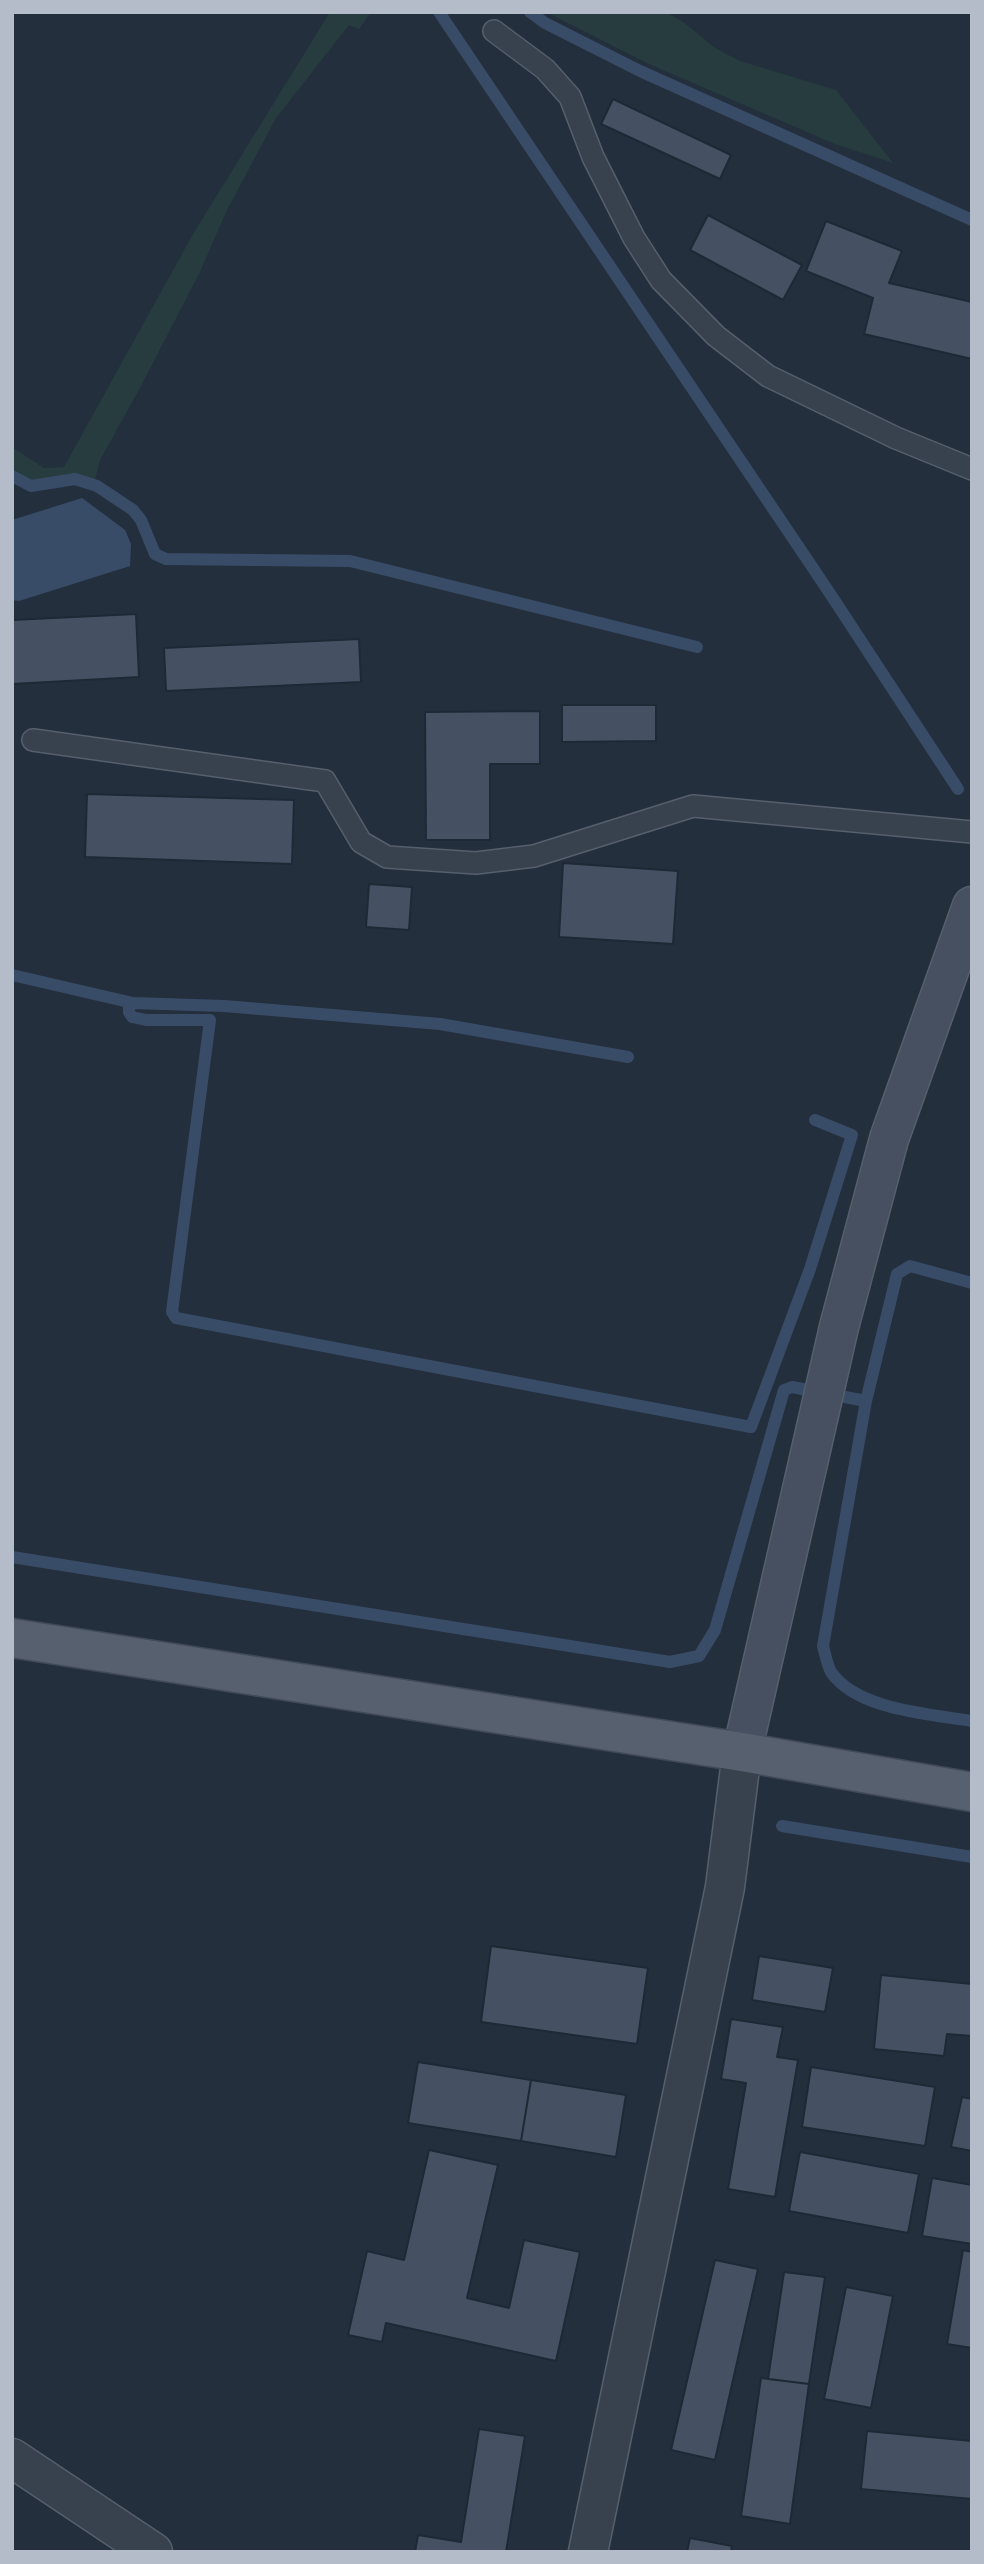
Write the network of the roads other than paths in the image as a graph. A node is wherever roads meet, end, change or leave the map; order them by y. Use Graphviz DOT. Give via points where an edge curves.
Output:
graph roads {
  1 [pos="494,31"];
  2 [pos="972,469"];
  3 [pos="33,740"];
  4 [pos="972,832"];
  5 [pos="972,906"];
  6 [pos="12,1638"];
  7 [pos="742,1752"];
  8 [pos="972,1792"];
  9 [pos="12,2458"];
  10 [pos="153,2552"];
  11 [pos="588,2552"];
  1 -- 2 [label="lane" via="545,69 570,97 593,157 634,238 662,280 716,336 768,376"];
  3 -- 4 [label="lane" via="325,780 361,842 387,858 476,863 534,856 693,806"];
  5 -- 7 [label="street" via="889,1139 839,1327"];
  6 -- 7 [label="main road"];
  7 -- 8 [label="main road"];
  7 -- 11 [label="street" via="725,1887"];
  9 -- 10 [label="street"];
}
